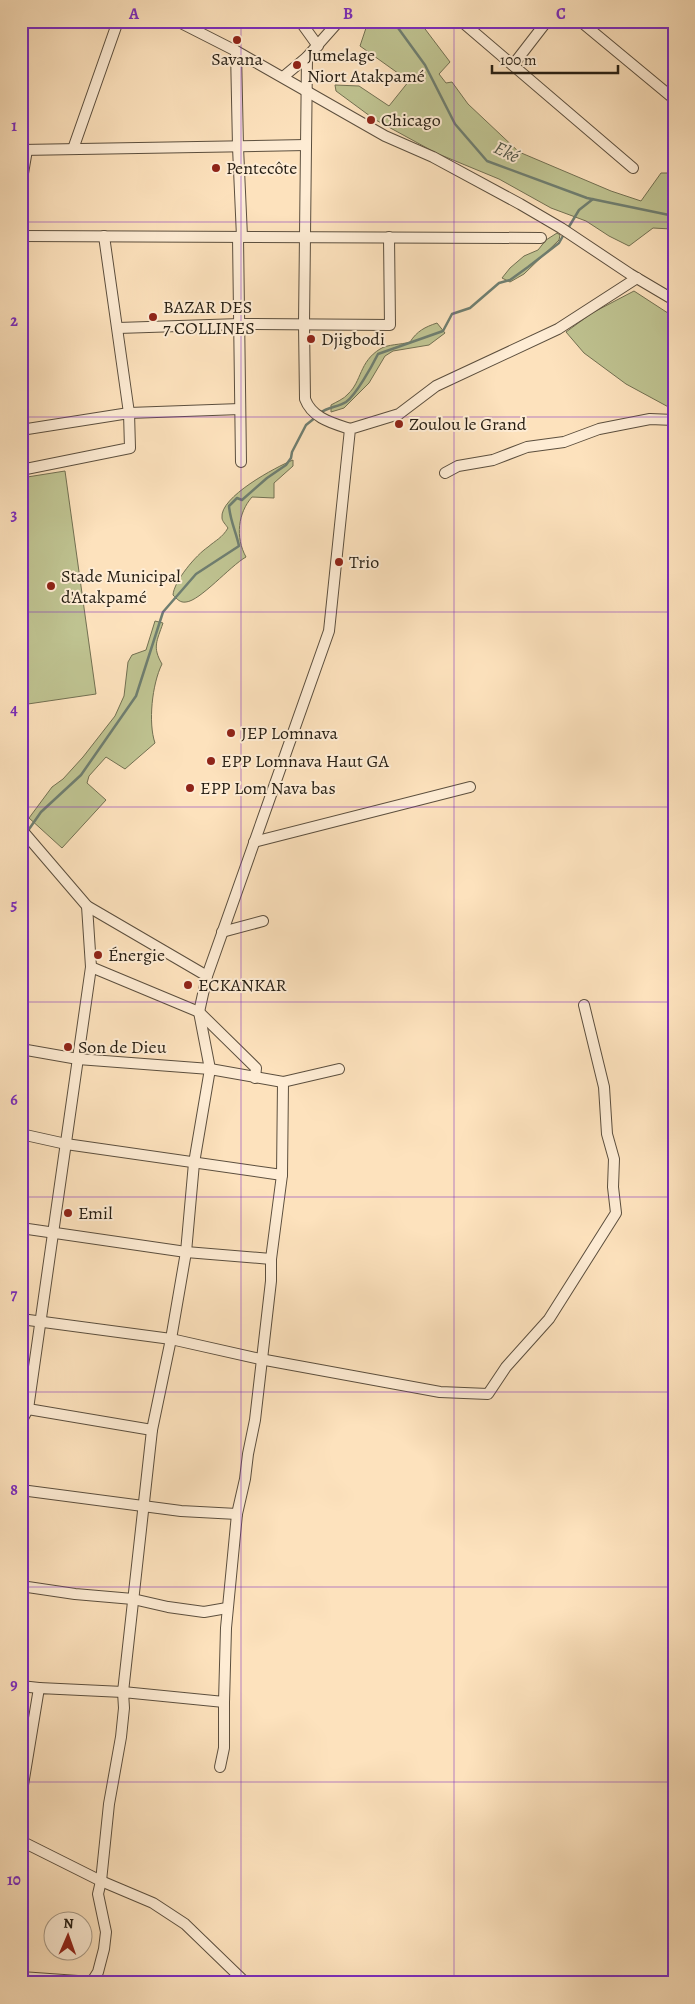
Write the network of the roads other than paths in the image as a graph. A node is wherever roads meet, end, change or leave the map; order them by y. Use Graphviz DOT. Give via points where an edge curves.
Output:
graph roads {
  1 [pos="37,21"];
  2 [pos="118,21"];
  3 [pos="177,21"];
  4 [pos="300,21"];
  5 [pos="339,21"];
  6 [pos="461,21"];
  7 [pos="547,21"];
  8 [pos="580,21"];
  9 [pos="21,24"];
  10 [pos="318,46"];
  11 [pos="236,52"];
  12 [pos="307,57"];
  13 [pos="513,65"];
  14 [pos="283,77"];
  15 [pos="308,91"];
  16 [pos="674,99"];
  17 [pos="306,145"];
  18 [pos="238,146"];
  19 [pos="73,149"];
  20 [pos="24,150"];
  21 [pos="633,168"];
  22 [pos="21,185"];
  23 [pos="21,236"];
  24 [pos="104,236"];
  25 [pos="240,237"];
  26 [pos="306,237"];
  27 [pos="389,237"];
  28 [pos="540,238"];
  29 [pos="637,278"];
  30 [pos="674,300"];
  31 [pos="240,324"];
  32 [pos="304,324"];
  33 [pos="118,328"];
  34 [pos="240,409"];
  35 [pos="129,413"];
  36 [pos="674,420"];
  37 [pos="350,429"];
  38 [pos="21,430"];
  39 [pos="241,462"];
  40 [pos="21,470"];
  41 [pos="445,472"];
  42 [pos="470,787"];
  43 [pos="24,833"];
  44 [pos="254,842"];
  45 [pos="87,906"];
  46 [pos="263,921"];
  47 [pos="222,932"];
  48 [pos="91,967"];
  49 [pos="206,976"];
  50 [pos="584,1005"];
  51 [pos="199,1012"];
  52 [pos="21,1048"];
  53 [pos="78,1059"];
  54 [pos="210,1069"];
  55 [pos="339,1069"];
  56 [pos="255,1078"];
  57 [pos="283,1082"];
  58 [pos="21,1134"];
  59 [pos="66,1144"];
  60 [pos="194,1163"];
  61 [pos="282,1175"];
  62 [pos="21,1228"];
  63 [pos="54,1233"];
  64 [pos="186,1252"];
  65 [pos="271,1258"];
  66 [pos="21,1319"];
  67 [pos="41,1322"];
  68 [pos="171,1339"];
  69 [pos="260,1359"];
  70 [pos="25,1408"];
  71 [pos="21,1422"];
  72 [pos="152,1430"];
  73 [pos="21,1490"];
  74 [pos="144,1506"];
  75 [pos="237,1514"];
  76 [pos="21,1586"];
  77 [pos="133,1598"];
  78 [pos="227,1608"];
  79 [pos="21,1686"];
  80 [pos="39,1688"];
  81 [pos="123,1692"];
  82 [pos="224,1702"];
  83 [pos="220,1767"];
  84 [pos="21,1797"];
  85 [pos="21,1842"];
  86 [pos="101,1881"];
  87 [pos="21,1977"];
  88 [pos="92,1983"];
  89 [pos="246,1983"];
  1 -- 9 [label="street"];
  2 -- 19 [label="street"];
  3 -- 11 [label="street"];
  4 -- 10 [label="street"];
  5 -- 10 [label="street"];
  6 -- 13 [label="street"];
  7 -- 13 [label="street"];
  8 -- 16 [label="street"];
  10 -- 12 [label="street"];
  11 -- 14 [label="street"];
  11 -- 18 [label="street"];
  12 -- 14 [label="street"];
  12 -- 15 [label="street"];
  13 -- 21 [label="street"];
  14 -- 15 [label="street"];
  15 -- 17 [label="street"];
  15 -- 29 [label="street" via="385,136 433,156 561,228"];
  17 -- 18 [label="street"];
  17 -- 26 [label="street"];
  18 -- 19 [label="street"];
  18 -- 25 [label="street"];
  19 -- 20 [label="street"];
  20 -- 22 [label="street"];
  23 -- 24 [label="street"];
  24 -- 25 [label="street"];
  24 -- 33 [label="street"];
  25 -- 26 [label="street"];
  25 -- 31 [label="street"];
  26 -- 27 [label="street"];
  26 -- 32 [label="street"];
  27 -- 28 [label="street"];
  27 -- 32 [label="street" via="390,325"];
  29 -- 30 [label="street"];
  29 -- 37 [label="street" via="558,329 436,386 399,414"];
  31 -- 32 [label="street"];
  31 -- 33 [label="street"];
  31 -- 34 [label="street"];
  32 -- 37 [label="street" via="305,399 308,407 319,417"];
  33 -- 35 [label="street"];
  34 -- 35 [label="street"];
  34 -- 39 [label="street"];
  35 -- 38 [label="street"];
  35 -- 40 [label="street" via="130,448"];
  36 -- 41 [label="street" via="650,419 599,428 564,442 527,447 493,460 458,466"];
  37 -- 44 [label="street" via="329,631"];
  42 -- 44 [label="street"];
  43 -- 45 [label="street"];
  44 -- 47 [label="street"];
  45 -- 48 [label="street"];
  45 -- 49 [label="street"];
  46 -- 47 [label="street"];
  47 -- 49 [label="street"];
  48 -- 51 [label="street"];
  48 -- 53 [label="street"];
  49 -- 51 [label="street"];
  50 -- 69 [label="street" via="604,1087 607,1134 614,1159 616,1213 549,1319 506,1367 488,1394 440,1392"];
  51 -- 54 [label="street"];
  51 -- 56 [label="street" via="256,1068"];
  52 -- 53 [label="street"];
  53 -- 54 [label="street"];
  53 -- 59 [label="street"];
  54 -- 56 [label="street"];
  54 -- 60 [label="street"];
  55 -- 57 [label="street"];
  56 -- 57 [label="street"];
  57 -- 61 [label="street"];
  58 -- 59 [label="street"];
  59 -- 60 [label="street"];
  59 -- 63 [label="street"];
  60 -- 61 [label="street"];
  60 -- 64 [label="street"];
  61 -- 65 [label="street"];
  62 -- 63 [label="street"];
  63 -- 64 [label="street"];
  63 -- 67 [label="street"];
  64 -- 65 [label="street"];
  64 -- 68 [label="street"];
  65 -- 69 [label="street"];
  66 -- 67 [label="street"];
  67 -- 68 [label="street"];
  67 -- 70 [label="street"];
  68 -- 69 [label="street"];
  68 -- 72 [label="street"];
  69 -- 75 [label="street" via="255,1420"];
  70 -- 71 [label="street"];
  70 -- 72 [label="street"];
  72 -- 74 [label="street"];
  73 -- 74 [label="street"];
  74 -- 75 [label="street"];
  74 -- 77 [label="street"];
  75 -- 78 [label="street"];
  76 -- 77 [label="street"];
  77 -- 78 [label="street" via="204,1612"];
  77 -- 81 [label="street"];
  78 -- 82 [label="street"];
  79 -- 80 [label="street"];
  80 -- 81 [label="street"];
  80 -- 84 [label="street"];
  81 -- 82 [label="street"];
  81 -- 86 [label="street" via="121,1737 109,1804"];
  82 -- 83 [label="street" via="224,1748"];
  85 -- 86 [label="street"];
  86 -- 88 [label="street" via="98,1894 106,1932 98,1972"];
  86 -- 89 [label="street" via="153,1903 186,1924"];
  87 -- 88 [label="street"];
}
